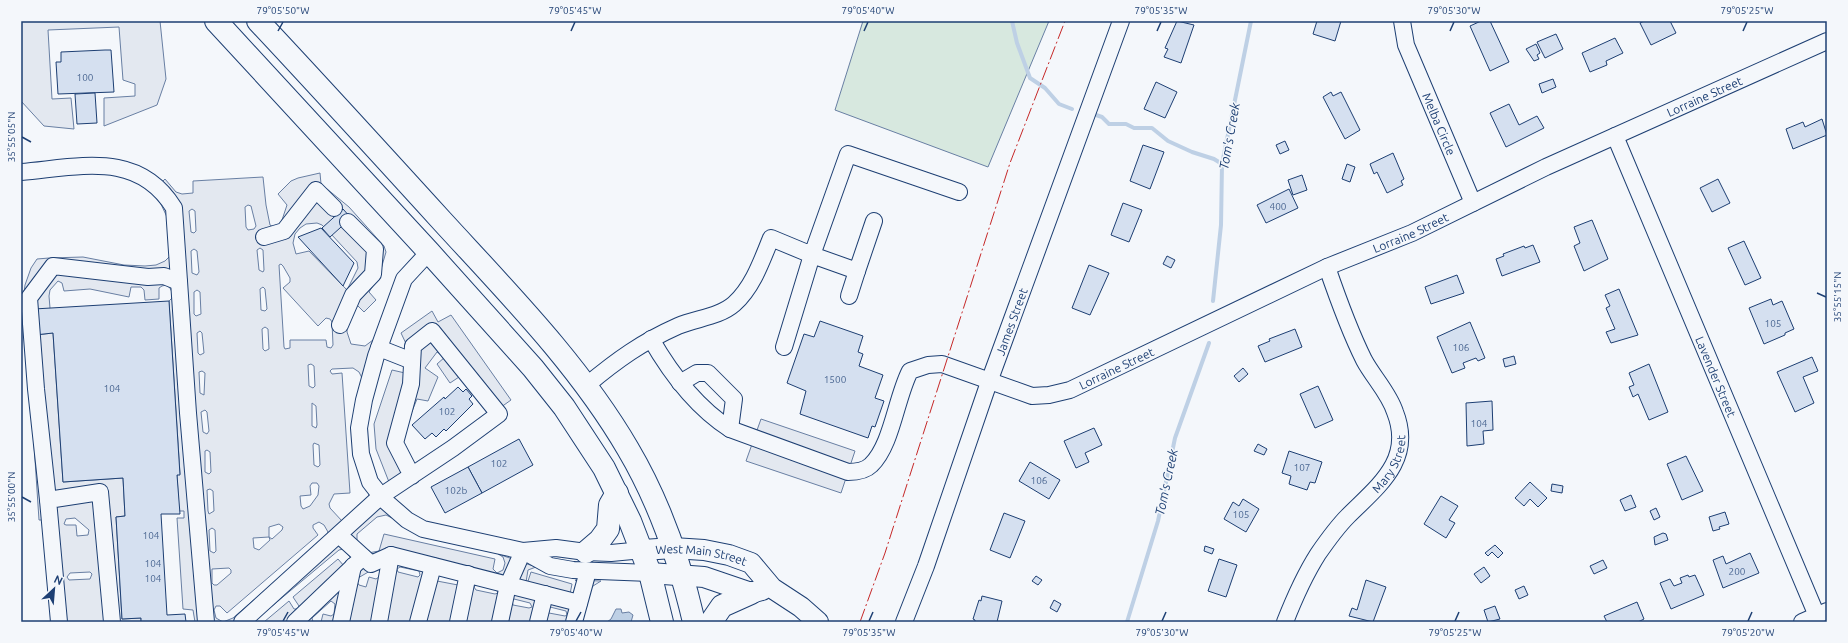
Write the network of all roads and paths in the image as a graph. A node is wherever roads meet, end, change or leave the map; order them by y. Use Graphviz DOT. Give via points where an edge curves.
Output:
graph roads {
  1 [pos="216,21"];
  2 [pos="258,21"];
  3 [pos="1121,21"];
  4 [pos="1402,21"];
  5 [pos="1827,41"];
  6 [pos="1615,136"];
  7 [pos="21,172"];
  8 [pos="959,192"];
  9 [pos="1473,203"];
  10 [pos="334,208"];
  11 [pos="874,221"];
  12 [pos="348,222"];
  13 [pos="270,235"];
  14 [pos="430,252"];
  15 [pos="812,255"];
  16 [pos="1327,267"];
  17 [pos="857,270"];
  18 [pos="179,282"];
  19 [pos="849,296"];
  20 [pos="340,325"];
  21 [pos="651,339"];
  22 [pos="784,347"];
  23 [pos="379,348"];
  24 [pos="412,361"];
  25 [pos="990,382"];
  26 [pos="680,383"];
  27 [pos="587,386"];
  28 [pos="730,429"];
  29 [pos="412,476"];
  30 [pos="618,493"];
  31 [pos="381,496"];
  32 [pos="48,500"];
  33 [pos="339,535"];
  34 [pos="673,548"];
  35 [pos="642,550"];
  36 [pos="523,551"];
  37 [pos="391,555"];
  38 [pos="358,561"];
  39 [pos="587,561"];
  40 [pos="433,566"];
  41 [pos="650,573"];
  42 [pos="468,574"];
  43 [pos="681,574"];
  44 [pos="508,585"];
  45 [pos="772,588"];
  46 [pos="751,593"];
  47 [pos="545,594"];
  48 [pos="579,603"];
  49 [pos="1815,616"];
  50 [pos="298,621"];
  51 [pos="59,622"];
  52 [pos="112,622"];
  53 [pos="206,622"];
  54 [pos="242,622"];
  55 [pos="341,622"];
  56 [pos="379,622"];
  57 [pos="418,622"];
  58 [pos="458,622"];
  59 [pos="500,622"];
  60 [pos="538,622"];
  61 [pos="574,622"];
  62 [pos="662,622"];
  63 [pos="694,622"];
  64 [pos="711,622"];
  65 [pos="818,622"];
  66 [pos="904,622"];
  67 [pos="1285,622"];
  1 -- 14 [label="highway"];
  2 -- 27 [label="highway" via="498,283"];
  3 -- 25 [label="street, James Street"];
  4 -- 9 [label="street, Melba Circle" via="1406,45"];
  5 -- 6 [label="street, Lorraine Street"];
  6 -- 9 [label="street, Lorraine Street"];
  6 -- 49 [label="street, Lavender Street"];
  7 -- 18 [label="street" via="110,167 124,168 145,177 164,194 174,208"];
  8 -- 15 [label="street" via="848,154"];
  9 -- 16 [label="street, Lorraine Street" via="1412,233"];
  10 -- 13 [label="street" via="316,190 284,231"];
  11 -- 17 [label="street"];
  12 -- 20 [label="street" via="375,250 373,274 353,295"];
  14 -- 23 [label="street" via="404,279"];
  14 -- 30 [label="highway" via="549,387 586,438"];
  15 -- 17 [label="street"];
  15 -- 21 [label="street" via="771,238 744,294 733,305 708,318 680,325"];
  15 -- 22 [label="street"];
  16 -- 25 [label="street, Lorraine Street" via="1070,390 1032,396"];
  16 -- 67 [label="street, Mary Street" via="1350,331 1364,361 1395,411 1399,427 1399,446 1390,472 1383,483 1346,518 1318,554 1298,590"];
  17 -- 19 [label="street"];
  18 -- 32 [label="street" via="164,276 148,277 53,266 29,298"];
  18 -- 53 [label="street"];
  21 -- 26 [label="street" via="666,366"];
  21 -- 27 [label="street" via="631,350"];
  23 -- 24 [label="street"];
  23 -- 31 [label="street" via="359,428 361,454 370,482"];
  24 -- 29 [label="street" via="411,384 395,443"];
  24 -- 29 [label="street" via="413,346 432,331 499,414"];
  25 -- 28 [label="street, Lorraine Street" via="942,364 928,365 910,371 882,452 870,466 858,472 848,472"];
  25 -- 66 [label="street, James Street"];
  26 -- 28 [label="street" via="716,420"];
  26 -- 28 [label="street" via="697,373 708,373 734,399"];
  27 -- 34 [label="highway" via="630,451"];
  29 -- 31 [label="street"];
  30 -- 35 [label="highway"];
  30 -- 39 [label="highway" via="610,505 608,529"];
  31 -- 33 [label="street"];
  31 -- 36 [label="street" via="407,520 423,530"];
  32 -- 51 [label="street"];
  32 -- 52 [label="street" via="100,492"];
  33 -- 38 [label="street"];
  33 -- 54 [label="street"];
  34 -- 35 [label="main road, West Main Street"];
  34 -- 43 [label="highway"];
  34 -- 45 [label="main road, West Main Street" via="729,555 751,564"];
  35 -- 39 [label="street" via="611,553"];
  35 -- 41 [label="highway"];
  36 -- 39 [label="street" via="556,548"];
  36 -- 44 [label="street"];
  37 -- 38 [label="street" via="371,564"];
  37 -- 40 [label="street"];
  37 -- 56 [label="street"];
  38 -- 50 [label="street"];
  38 -- 55 [label="street"];
  39 -- 41 [label="street"];
  39 -- 48 [label="street"];
  40 -- 42 [label="street"];
  40 -- 57 [label="street"];
  41 -- 43 [label="main road, West Main Street"];
  41 -- 62 [label="highway"];
  42 -- 44 [label="street"];
  42 -- 58 [label="street"];
  43 -- 46 [label="main road, West Main Street" via="704,577"];
  43 -- 63 [label="highway"];
  44 -- 47 [label="street"];
  44 -- 59 [label="street"];
  45 -- 46 [label="main road"];
  45 -- 65 [label="main road, West Main Street"];
  46 -- 64 [label="highway" via="722,606"];
  47 -- 48 [label="street"];
  47 -- 60 [label="street"];
  48 -- 61 [label="street"];
}
